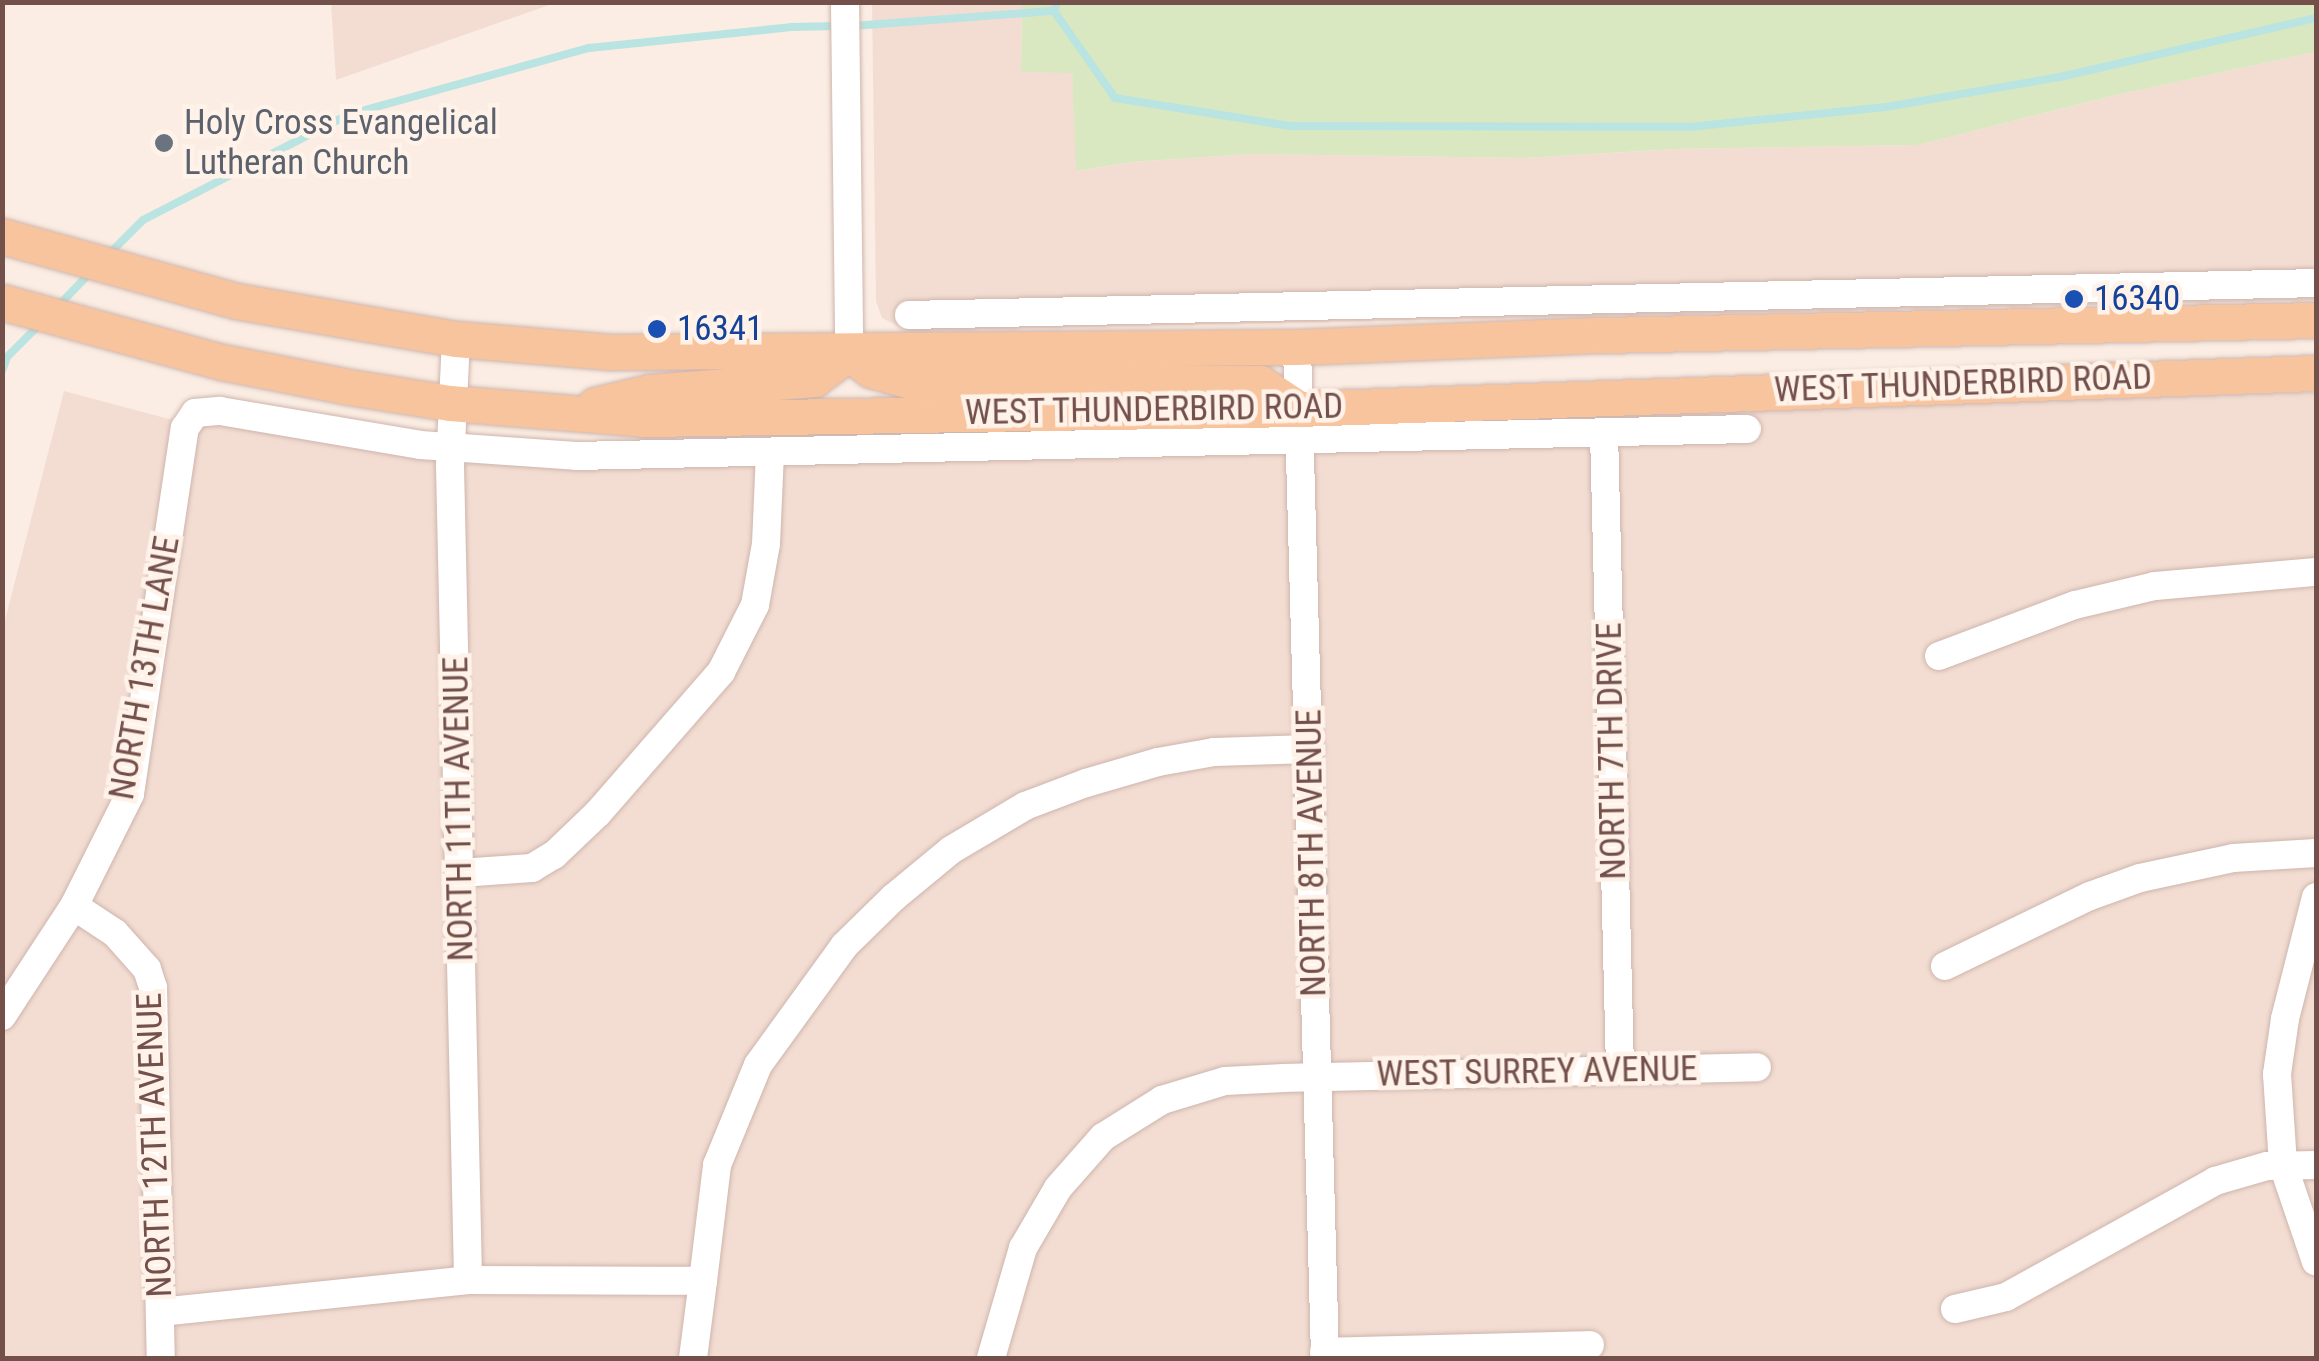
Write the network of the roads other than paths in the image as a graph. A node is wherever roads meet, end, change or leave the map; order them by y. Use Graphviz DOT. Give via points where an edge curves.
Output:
graph roads {
  1 [pos="845,2"];
  2 [pos="2,236"];
  3 [pos="2316,283"];
  4 [pos="2232,284"];
  5 [pos="9,304"];
  6 [pos="1040,312"];
  7 [pos="909,315"];
  8 [pos="2316,320"];
  9 [pos="2233,322"];
  10 [pos="456,339"];
  11 [pos="1297,347"];
  12 [pos="1040,349"];
  13 [pos="849,352"];
  14 [pos="2316,373"];
  15 [pos="2235,374"];
  16 [pos="450,403"];
  17 [pos="195,412"];
  18 [pos="560,413"];
  19 [pos="1300,424"];
  20 [pos="1746,429"];
  21 [pos="1604,432"];
  22 [pos="450,448"];
  23 [pos="770,454"];
  24 [pos="2316,572"];
  25 [pos="1940,656"];
  26 [pos="1310,749"];
  27 [pos="2316,853"];
  28 [pos="460,873"];
  29 [pos="2316,897"];
  30 [pos="74,906"];
  31 [pos="1945,966"];
  32 [pos="2,1016"];
  33 [pos="1757,1068"];
  34 [pos="1620,1070"];
  35 [pos="1318,1077"];
  36 [pos="2283,1165"];
  37 [pos="2316,1165"];
  38 [pos="2316,1262"];
  39 [pos="468,1280"];
  40 [pos="703,1282"];
  41 [pos="1955,1309"];
  42 [pos="160,1312"];
  43 [pos="1590,1345"];
  44 [pos="1325,1355"];
  45 [pos="161,1358"];
  46 [pos="693,1358"];
  47 [pos="991,1358"];
  1 -- 13 [label="street"];
  2 -- 10 [label="main road, WEST THUNDERBIRD ROAD" via="236,301"];
  3 -- 4 [label="street"];
  4 -- 6 [label="street"];
  4 -- 9 [label="street"];
  5 -- 16 [label="main road, WEST THUNDERBIRD ROAD" via="222,362"];
  6 -- 7 [label="street"];
  6 -- 12 [label="street, WEST THUNDERBIRD ROAD"];
  8 -- 9 [label="main road, WEST THUNDERBIRD ROAD"];
  9 -- 11 [label="main road, WEST THUNDERBIRD ROAD"];
  9 -- 15 [label="main road"];
  10 -- 13 [label="main road, WEST THUNDERBIRD ROAD" via="641,354"];
  10 -- 16 [label="street, NORTH 11TH AVENUE"];
  11 -- 12 [label="main road, WEST THUNDERBIRD ROAD"];
  11 -- 19 [label="street, NORTH 8TH AVENUE"];
  12 -- 13 [label="main road, WEST THUNDERBIRD ROAD"];
  13 -- 18 [label="main road" via="814,379 650,392"];
  13 -- 19 [label="main road" via="871,370 914,382 1260,383"];
  14 -- 15 [label="main road, WEST THUNDERBIRD ROAD"];
  15 -- 19 [label="main road, WEST THUNDERBIRD ROAD"];
  16 -- 18 [label="main road, WEST THUNDERBIRD ROAD"];
  16 -- 22 [label="street, NORTH 11TH AVENUE"];
  17 -- 22 [label="street, WEST THUNDERBIRD ROAD"];
  17 -- 30 [label="street, NORTH 13TH LANE" via="185,428 130,794"];
  18 -- 19 [label="main road, WEST THUNDERBIRD ROAD" via="643,420"];
  19 -- 21 [label="street, WEST THUNDERBIRD ROAD"];
  19 -- 23 [label="street, WEST THUNDERBIRD ROAD"];
  19 -- 26 [label="street, NORTH 8TH AVENUE"];
  20 -- 21 [label="street, WEST THUNDERBIRD ROAD"];
  21 -- 34 [label="street, NORTH 7TH DRIVE"];
  22 -- 23 [label="street, WEST THUNDERBIRD ROAD" via="576,456"];
  22 -- 28 [label="street, NORTH 11TH AVENUE"];
  23 -- 28 [label="street" via="755,605 721,672 554,855 532,868"];
  24 -- 25 [label="street" via="2155,586 2075,605"];
  26 -- 35 [label="street, NORTH 8TH AVENUE"];
  26 -- 40 [label="street" via="1214,752 1086,783 1025,806 951,850 893,898 844,946 758,1064 718,1165"];
  27 -- 31 [label="street" via="2232,858 2140,878"];
  28 -- 39 [label="street, NORTH 11TH AVENUE"];
  29 -- 36 [label="street" via="2280,1046"];
  30 -- 32 [label="street, NORTH 13TH LANE"];
  30 -- 42 [label="street, NORTH 12TH AVENUE" via="115,933 147,969 153,988"];
  33 -- 34 [label="street, WEST SURREY AVENUE"];
  34 -- 35 [label="street, WEST SURREY AVENUE"];
  35 -- 44 [label="street, NORTH 8TH AVENUE"];
  35 -- 47 [label="street, WEST SURREY AVENUE" via="1225,1081 1162,1100 1104,1138 1058,1188 1024,1248"];
  36 -- 37 [label="street"];
  36 -- 38 [label="street"];
  36 -- 41 [label="street" via="2214,1180 2006,1296"];
  39 -- 40 [label="street"];
  39 -- 42 [label="street"];
  40 -- 46 [label="street"];
  42 -- 45 [label="street, NORTH 12TH AVENUE"];
  43 -- 44 [label="street"];
}
